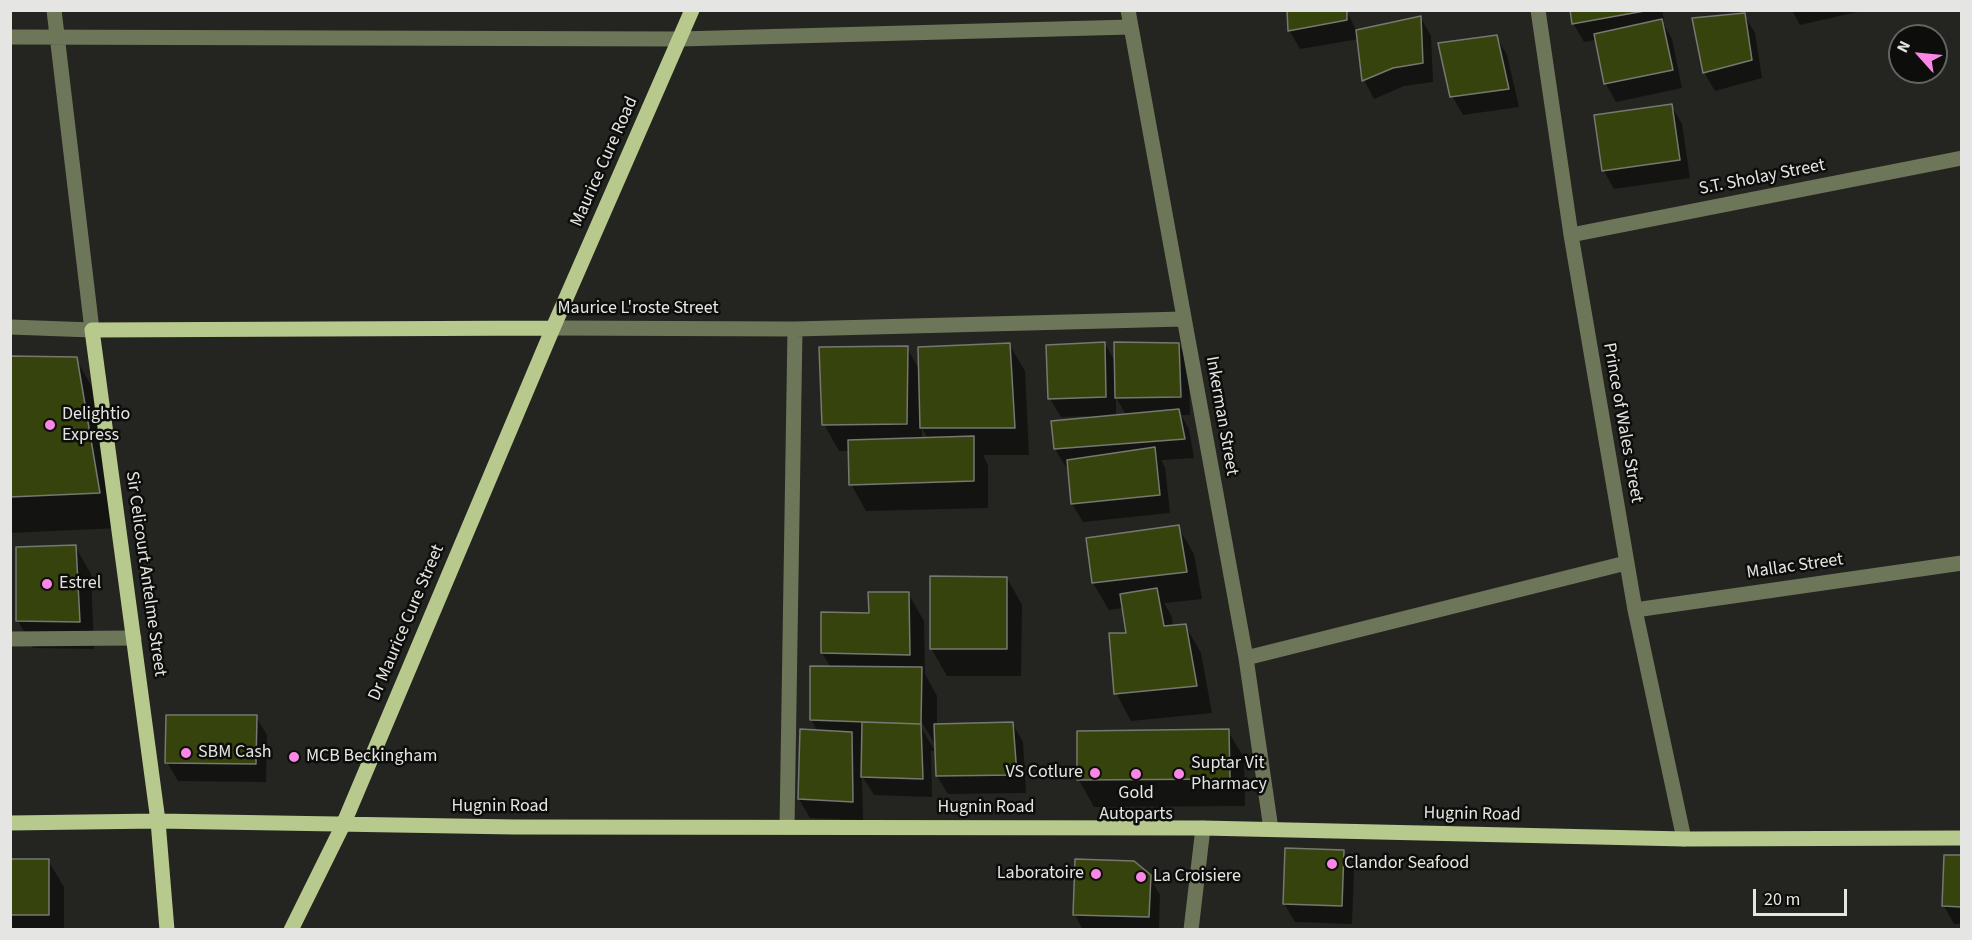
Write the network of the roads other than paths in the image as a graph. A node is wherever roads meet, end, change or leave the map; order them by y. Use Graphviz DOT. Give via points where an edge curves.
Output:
graph roads {
  1 [pos="54,10"];
  2 [pos="692,10"];
  3 [pos="1128,10"];
  4 [pos="1538,10"];
  5 [pos="1131,27"];
  6 [pos="10,37"];
  7 [pos="57,37"];
  8 [pos="680,39"];
  9 [pos="1962,158"];
  10 [pos="1571,236"];
  11 [pos="1183,319"];
  12 [pos="10,327"];
  13 [pos="554,328"];
  14 [pos="795,328"];
  15 [pos="92,330"];
  16 [pos="1626,563"];
  17 [pos="1962,563"];
  18 [pos="1635,610"];
  19 [pos="134,638"];
  20 [pos="10,639"];
  21 [pos="1246,658"];
  22 [pos="158,821"];
  23 [pos="10,823"];
  24 [pos="343,825"];
  25 [pos="787,827"];
  26 [pos="1203,828"];
  27 [pos="1271,829"];
  28 [pos="1962,838"];
  29 [pos="1684,839"];
  30 [pos="167,930"];
  31 [pos="291,930"];
  32 [pos="1191,930"];
  1 -- 7 [label="street, Sir Celicourt Antelme Street"];
  2 -- 8 [label="main road, Maurice Cure Road"];
  3 -- 5 [label="street, Inkerman Street"];
  4 -- 10 [label="street, Prince of Wales Street"];
  5 -- 8 [label="street"];
  5 -- 11 [label="street, Inkerman Street"];
  6 -- 7 [label="street"];
  7 -- 8 [label="street"];
  7 -- 15 [label="street, Sir Celicourt Antelme Street"];
  8 -- 13 [label="main road, Maurice Cure Road"];
  9 -- 10 [label="street, S.T. Sholay Street"];
  10 -- 16 [label="street, Prince of Wales Street"];
  11 -- 14 [label="street, Maurice L'roste Street"];
  11 -- 21 [label="street, Inkerman Street"];
  12 -- 15 [label="street"];
  13 -- 14 [label="street, Maurice L'roste Street"];
  13 -- 15 [label="main road, Maurice L'roste Street"];
  13 -- 24 [label="main road, Dr Maurice Cure Street"];
  14 -- 25 [label="street"];
  15 -- 19 [label="main road, Sir Celicourt Antelme Street"];
  16 -- 18 [label="street, Prince of Wales Street"];
  16 -- 21 [label="street"];
  17 -- 18 [label="street, Mallac Street"];
  18 -- 29 [label="street, Prince of Wales Street"];
  19 -- 20 [label="street"];
  19 -- 22 [label="main road, Sir Celicourt Antelme Street"];
  21 -- 27 [label="street, Inkerman Street"];
  22 -- 23 [label="main road, Hugnin Road"];
  22 -- 24 [label="main road, Hugnin Road"];
  22 -- 30 [label="main road, Sir Celicourt Antelme Street"];
  24 -- 25 [label="main road, Hugnin Road"];
  24 -- 31 [label="main road, Dr Maurice Cure Street"];
  25 -- 26 [label="main road, Hugnin Road"];
  26 -- 27 [label="main road, Hugnin Road"];
  26 -- 32 [label="street"];
  27 -- 29 [label="main road, Hugnin Road"];
  28 -- 29 [label="main road, Hugnin Road"];
}
